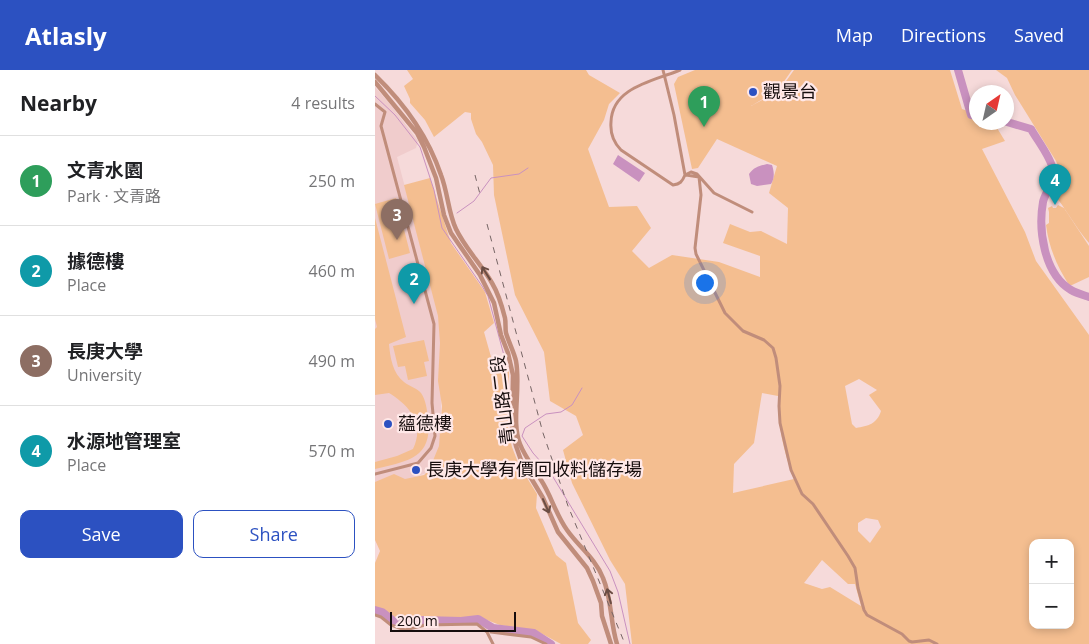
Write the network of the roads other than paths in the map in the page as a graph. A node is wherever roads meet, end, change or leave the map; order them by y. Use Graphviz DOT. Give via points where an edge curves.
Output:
graph roads {
  1 [pos="663,70"];
  2 [pos="680,70"];
  3 [pos="375,75"];
  4 [pos="666,76"];
  5 [pos="375,82"];
  6 [pos="375,104"];
  7 [pos="685,175"];
  8 [pos="699,177"];
  9 [pos="752,212"];
  10 [pos="375,474"];
  11 [pos="375,615"];
  12 [pos="491,632"];
  13 [pos="493,644"];
  14 [pos="546,644"];
  15 [pos="611,644"];
  16 [pos="617,644"];
  17 [pos="937,644"];
  1 -- 4 [label="street"];
  2 -- 4 [label="street"];
  16 -- 3 [label="street, 青山路二段, one-way" via="603,576 566,529 519,443 517,366 499,299 456,229 441,174 421,129"];
  4 -- 7 [label="street"];
  4 -- 7 [label="street" via="622,95 613,108 611,131 621,150 673,185 683,181"];
  5 -- 15 [label="street, 青山路二段, one-way" via="417,133 436,178 451,233 494,303 513,375 511,421 516,446 558,532 587,568 601,604"];
  6 -- 10 [label="street" via="385,112 381,126 434,324 435,436 431,448 418,463"];
  7 -- 8 [label="street" via="691,172"];
  8 -- 9 [label="street" via="714,193"];
  8 -- 17 [label="street" via="701,195 695,248 725,313 743,331 764,340 773,348 786,455 802,494 813,504 855,568 867,615 909,641 929,640"];
  11 -- 13 [label="street" via="405,630 425,625 477,624 487,632"];
  12 -- 14 [label="street" via="531,637"];
}
